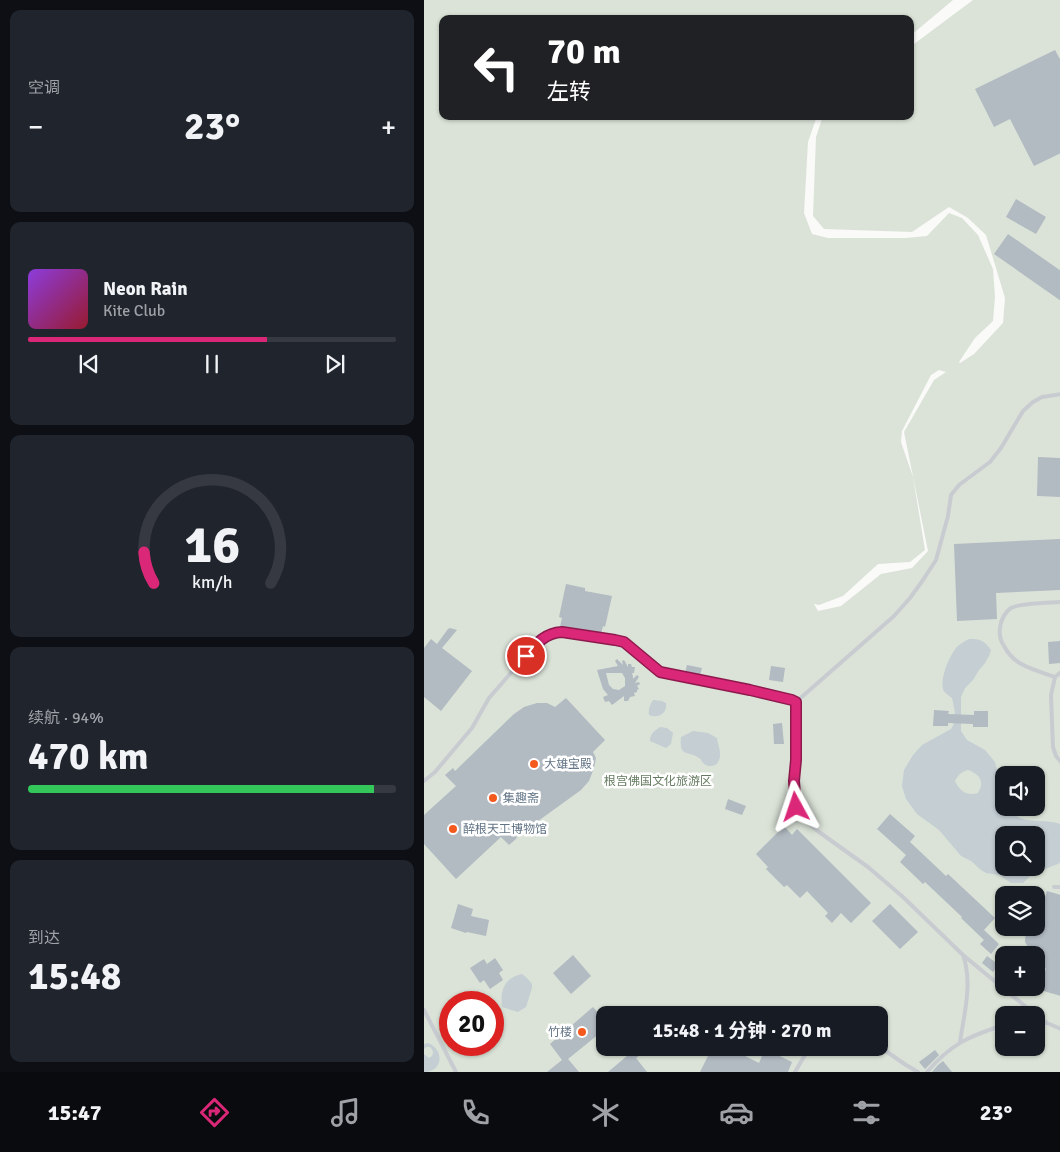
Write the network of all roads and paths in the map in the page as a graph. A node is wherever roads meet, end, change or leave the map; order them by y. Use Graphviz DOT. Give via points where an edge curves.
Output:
graph roads {
  1 [pos="1060,394"];
  2 [pos="1060,602"];
  3 [pos="1060,672"];
  4 [pos="1055,677"];
  5 [pos="796,702"];
  6 [pos="1060,762"];
  7 [pos="424,781"];
  8 [pos="1054,887"];
  9 [pos="1060,888"];
  10 [pos="964,955"];
  11 [pos="424,1010"];
  12 [pos="1047,1023"];
  13 [pos="995,1028"];
  14 [pos="1060,1029"];
  15 [pos="960,1042"];
  16 [pos="888,1052"];
  17 [pos="803,1056"];
  18 [pos="456,1072"];
  19 [pos="795,1072"];
  20 [pos="918,1072"];
  21 [pos="927,1072"];
  1 -- 5 [label="lane" via="1042,397 1023,411 990,462 951,495 936,560 910,598 894,616"];
  2 -- 4 [label="lane" via="1011,608 1002,618 999,635 1015,661"];
  3 -- 4 [label="lane"];
  4 -- 6 [label="lane" via="1051,696 1054,747"];
  5 -- 7 [label="lane" via="660,672 624,642 556,632 538,641 489,698 472,728"];
  5 -- 10 [label="lane" via="794,790 796,807 802,818 868,867"];
  8 -- 9 [label="lane"];
  10 -- 12 [label="lane"];
  10 -- 15 [label="lane" via="968,982"];
  11 -- 18 [label="lane"];
  12 -- 14 [label="lane"];
  13 -- 15 [label="lane"];
  15 -- 21 [label="lane"];
  16 -- 20 [label="lane"];
  17 -- 19 [label="lane"];
}
